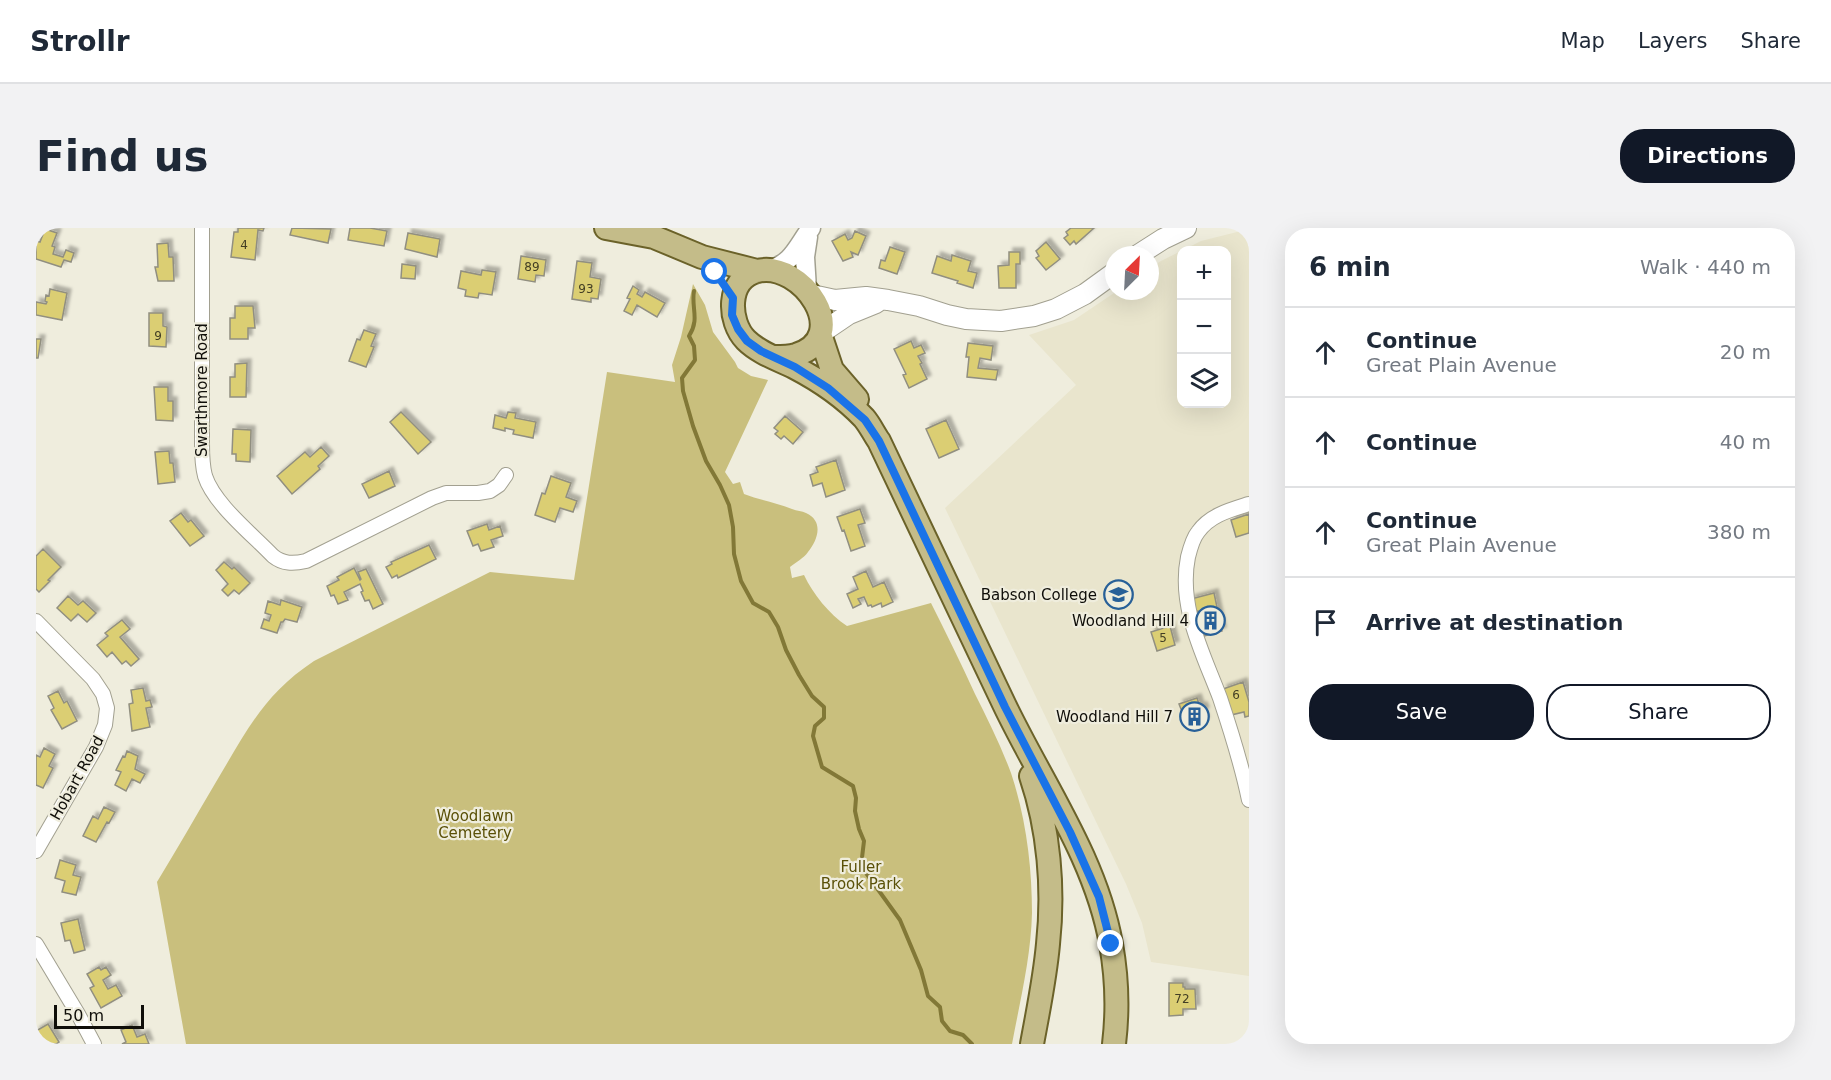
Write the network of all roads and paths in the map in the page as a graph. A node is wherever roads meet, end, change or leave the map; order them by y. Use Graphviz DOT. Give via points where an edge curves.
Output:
graph roads {
  1 [pos="202,228"];
  2 [pos="606,228"];
  3 [pos="811,228"];
  4 [pos="1186,228"];
  5 [pos="1160,233"];
  6 [pos="1147,246"];
  7 [pos="688,251"];
  8 [pos="762,271"];
  9 [pos="1105,280"];
  10 [pos="809,292"];
  11 [pos="733,298"];
  12 [pos="888,300"];
  13 [pos="821,335"];
  14 [pos="774,357"];
  15 [pos="865,420"];
  16 [pos="506,475"];
  17 [pos="1249,504"];
  18 [pos="36,621"];
  19 [pos="1005,707"];
  20 [pos="1249,800"];
  21 [pos="36,851"];
  22 [pos="36,944"];
  23 [pos="93,1044"];
  24 [pos="1032,1044"];
  25 [pos="1114,1044"];
  1 -- 16 [label="street, Swarthmore Road" via="204,470 216,497 273,556 288,563 306,561 432,498 490,491"];
  2 -- 7 [label="main road" via="654,237"];
  3 -- 8 [label="street" via="782,266"];
  3 -- 10 [label="street" via="805,257"];
  4 -- 5 [label="main road"];
  5 -- 6 [label="main road"];
  7 -- 8 [label="main road" via="716,262"];
  7 -- 11 [label="main road" via="715,272"];
  8 -- 10 [label="main road" via="777,272"];
  8 -- 11 [label="main road" via="742,282"];
  9 -- 12 [label="main road" via="1085,294 1042,314 1010,320 966,319"];
  10 -- 12 [label="main road" via="835,300"];
  10 -- 13 [label="main road" via="823,323"];
  11 -- 14 [label="main road" via="732,315 738,329 747,341"];
  12 -- 13 [label="main road" via="858,309"];
  13 -- 14 [label="main road" via="801,354"];
  13 -- 15 [label="main road" via="832,370 857,398"];
  14 -- 15 [label="main road" via="824,385"];
  15 -- 19 [label="main road" via="879,441"];
  17 -- 20 [label="street" via="1213,517 1197,532 1186,570 1186,599"];
  18 -- 21 [label="street, Hobart Road" via="93,679 104,694 107,708 96,747"];
  19 -- 24 [label="main road" via="1036,790 1048,862 1049,936"];
  19 -- 25 [label="main road" via="1060,810 1099,897 1115,968"];
  22 -- 23 [label="street"];
}
